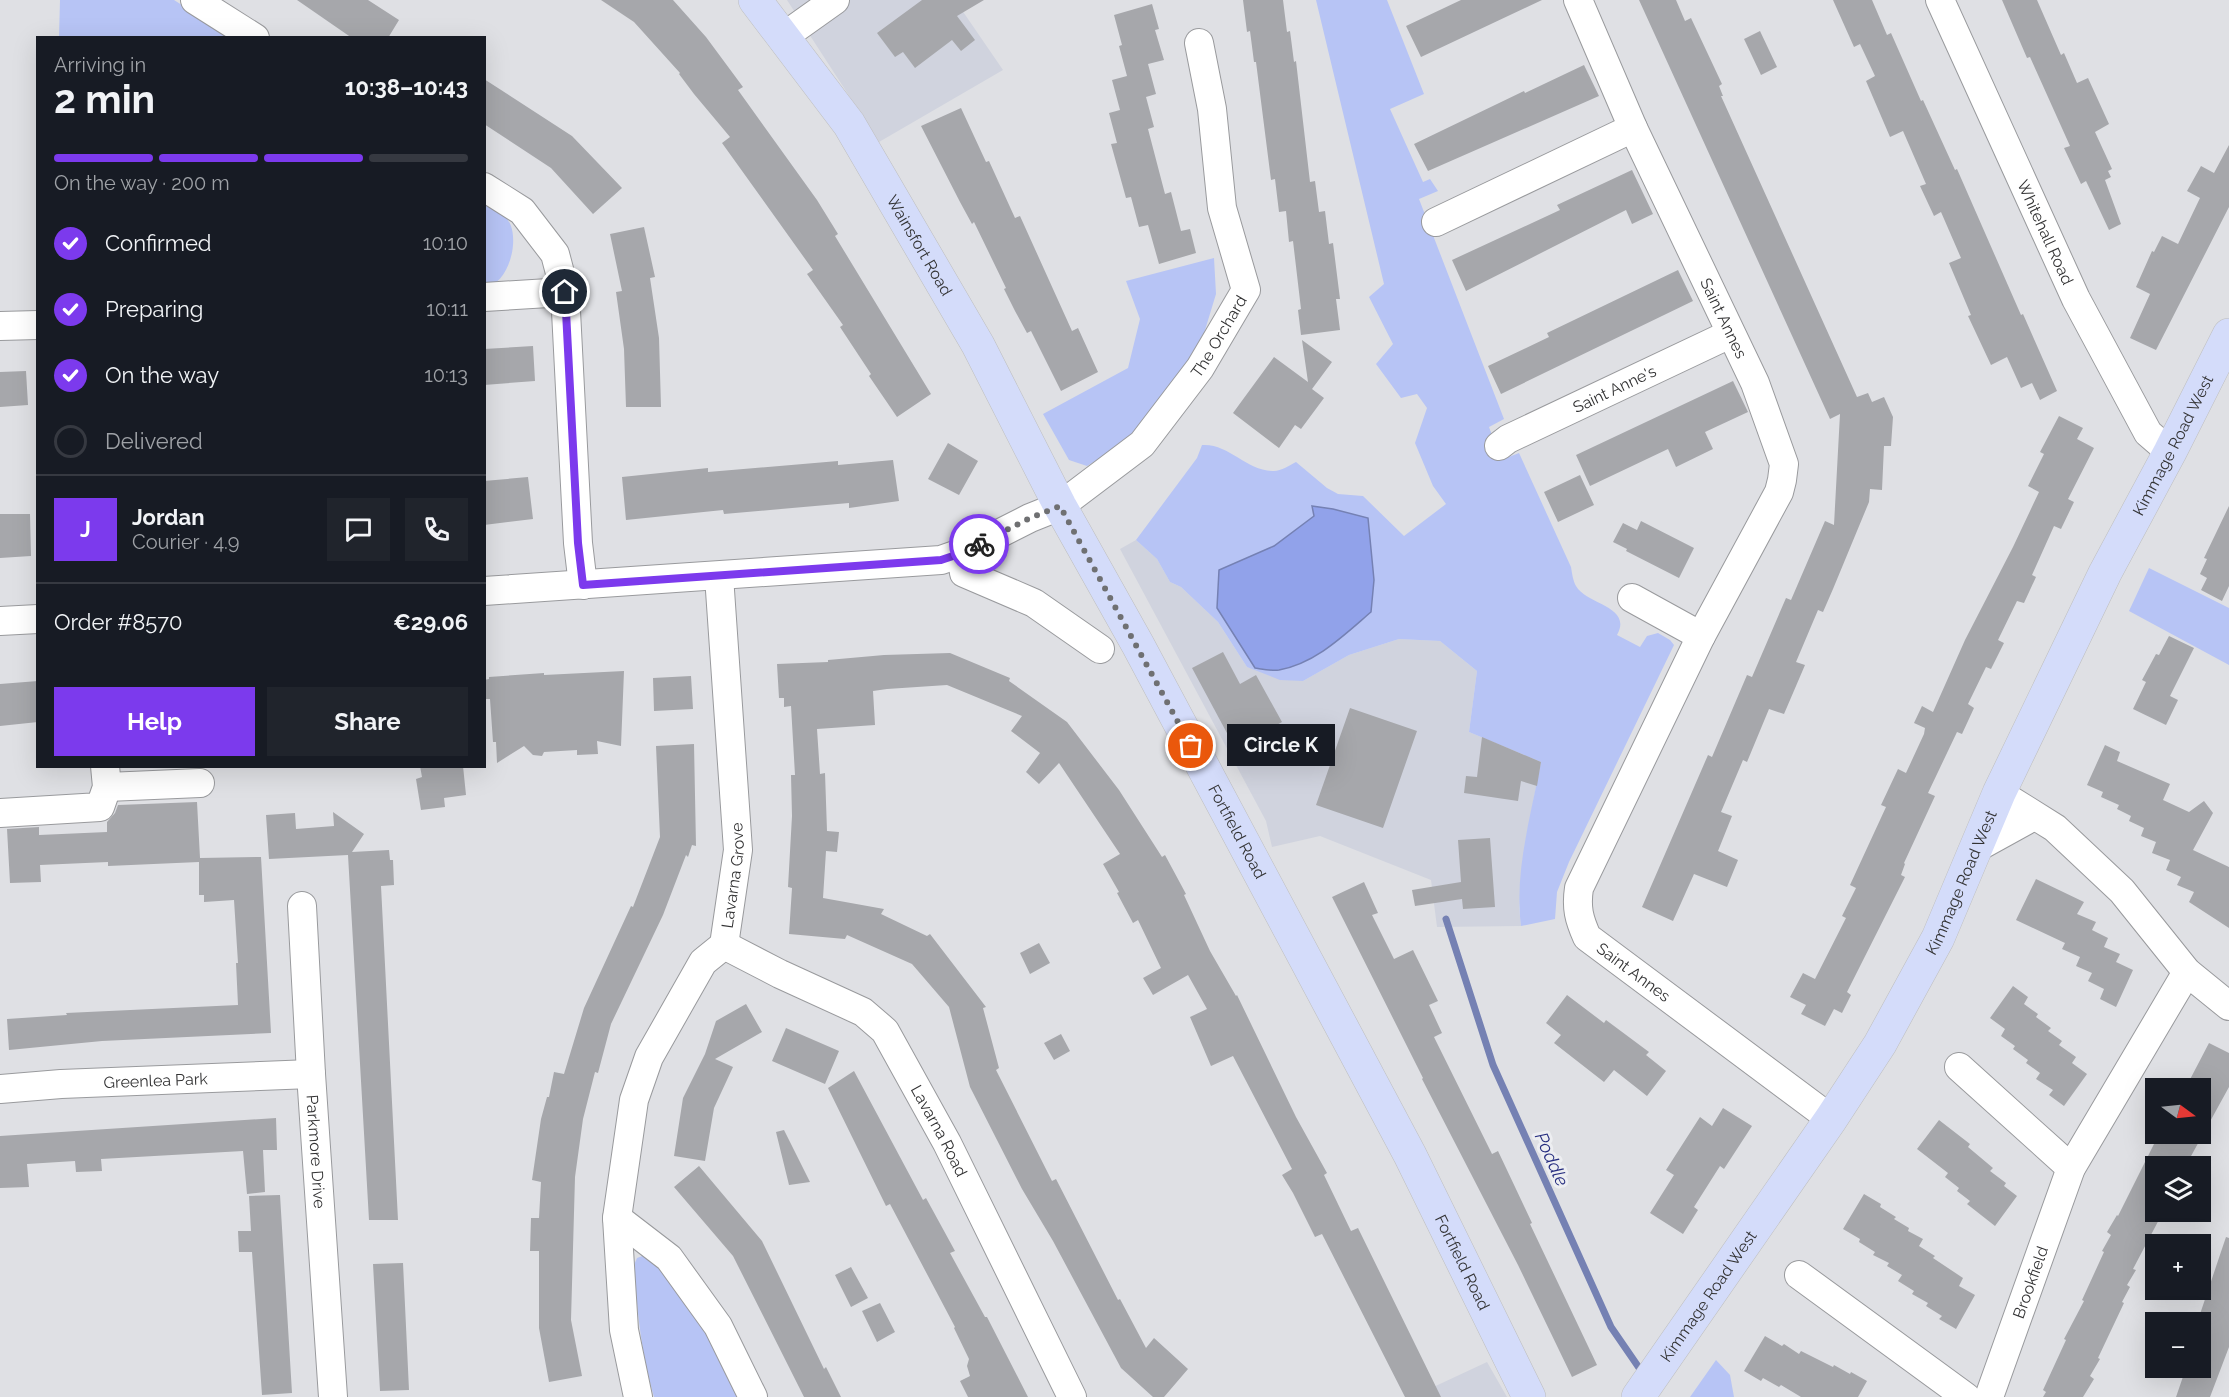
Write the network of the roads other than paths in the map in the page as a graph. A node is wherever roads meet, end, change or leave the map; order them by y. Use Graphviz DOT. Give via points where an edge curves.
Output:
graph roads {
  1 [pos="195,0"];
  2 [pos="755,0"];
  3 [pos="835,0"];
  4 [pos="1578,0"];
  5 [pos="1940,0"];
  6 [pos="252,36"];
  7 [pos="783,37"];
  8 [pos="1199,44"];
  9 [pos="1633,128"];
  10 [pos="486,188"];
  11 [pos="1436,222"];
  12 [pos="565,292"];
  13 [pos="486,297"];
  14 [pos="36,325"];
  15 [pos="0,326"];
  16 [pos="1730,334"];
  17 [pos="2229,335"];
  18 [pos="1499,446"];
  19 [pos="2170,452"];
  20 [pos="1060,506"];
  21 [pos="962,553"];
  22 [pos="719,576"];
  23 [pos="583,585"];
  24 [pos="486,591"];
  25 [pos="1632,598"];
  26 [pos="36,619"];
  27 [pos="0,621"];
  28 [pos="1701,636"];
  29 [pos="1100,649"];
  30 [pos="106,777"];
  31 [pos="200,783"];
  32 [pos="1999,793"];
  33 [pos="0,813"];
  34 [pos="2034,816"];
  35 [pos="1976,848"];
  36 [pos="302,906"];
  37 [pos="724,945"];
  38 [pos="2187,972"];
  39 [pos="2229,1006"];
  40 [pos="1959,1068"];
  41 [pos="310,1074"];
  42 [pos="0,1089"];
  43 [pos="1831,1119"];
  44 [pos="2071,1168"];
  45 [pos="618,1218"];
  46 [pos="1799,1275"];
  47 [pos="1640,1396"];
  48 [pos="333,1397"];
  49 [pos="638,1397"];
  50 [pos="753,1397"];
  51 [pos="1072,1397"];
  52 [pos="1529,1397"];
  53 [pos="1966,1397"];
  54 [pos="1989,1397"];
  1 -- 6 [label="street"];
  2 -- 7 [label="main road, Wainsfort Road"];
  3 -- 7 [label="street"];
  4 -- 9 [label="street, Saint Annes"];
  5 -- 19 [label="street, Whitehall Road" via="2076,299 2148,434"];
  7 -- 20 [label="main road, Wainsfort Road" via="849,124 914,234 978,345"];
  8 -- 20 [label="street, The Orchard" via="1212,109 1222,208 1246,290 1200,368 1142,444"];
  9 -- 11 [label="street"];
  9 -- 16 [label="street, Saint Annes"];
  10 -- 12 [label="street" via="522,211 555,254"];
  12 -- 13 [label="street"];
  12 -- 23 [label="street"];
  14 -- 15 [label="street"];
  16 -- 18 [label="street, Saint Anne's"];
  16 -- 28 [label="street, Saint Annes" via="1755,383 1784,464 1779,492"];
  17 -- 19 [label="main road, Kimmage Road West"];
  19 -- 32 [label="main road, Kimmage Road West" via="2105,573"];
  20 -- 21 [label="street"];
  20 -- 52 [label="main road, Fortfield Road" via="1410,1155"];
  21 -- 22 [label="street" via="941,560"];
  21 -- 29 [label="street" via="964,573 1034,603"];
  22 -- 23 [label="street"];
  22 -- 37 [label="street, Lavarna Grove" via="738,850"];
  23 -- 24 [label="street"];
  25 -- 28 [label="street"];
  26 -- 27 [label="street"];
  28 -- 43 [label="street, Saint Annes" via="1579,888 1577,917 1587,937"];
  30 -- 31 [label="street"];
  30 -- 33 [label="street" via="100,807"];
  32 -- 34 [label="street"];
  32 -- 35 [label="main road, Kimmage Road West"];
  34 -- 35 [label="street"];
  34 -- 38 [label="street" via="2055,828 2122,891"];
  35 -- 43 [label="main road, Kimmage Road West" via="1938,938 1880,1044"];
  36 -- 41 [label="street, Parkmore Drive"];
  37 -- 45 [label="street, Lavarna Grove" via="703,962 649,1057 634,1100"];
  37 -- 51 [label="street, Lavarna Road" via="863,1012 885,1030 947,1143"];
  38 -- 39 [label="street"];
  38 -- 44 [label="street, Brookfield"];
  40 -- 44 [label="street"];
  41 -- 42 [label="street, Greenlea Park"];
  41 -- 48 [label="street, Parkmore Drive"];
  43 -- 47 [label="main road, Kimmage Road West"];
  44 -- 54 [label="street, Brookfield"];
  45 -- 49 [label="street, Lavarna Grove" via="624,1330"];
  45 -- 50 [label="street" via="669,1258 718,1326"];
  46 -- 53 [label="street"];
}
